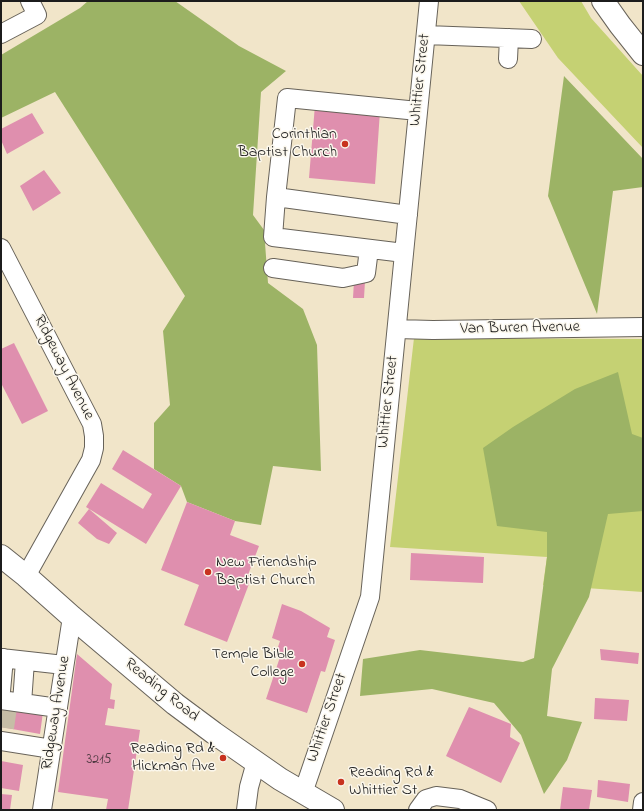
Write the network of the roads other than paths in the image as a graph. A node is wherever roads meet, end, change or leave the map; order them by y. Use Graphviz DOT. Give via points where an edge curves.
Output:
graph roads {
  1 [pos="30,1"];
  2 [pos="429,1"];
  3 [pos="603,1"];
  4 [pos="1,34"];
  5 [pos="426,35"];
  6 [pos="509,38"];
  7 [pos="532,40"];
  8 [pos="643,54"];
  9 [pos="508,59"];
  10 [pos="418,111"];
  11 [pos="276,197"];
  12 [pos="408,215"];
  13 [pos="1,248"];
  14 [pos="369,249"];
  15 [pos="404,254"];
  16 [pos="273,268"];
  17 [pos="643,327"];
  18 [pos="397,329"];
  19 [pos="1,556"];
  20 [pos="26,576"];
  21 [pos="72,617"];
  22 [pos="3,658"];
  23 [pos="25,660"];
  24 [pos="64,665"];
  25 [pos="8,701"];
  26 [pos="58,708"];
  27 [pos="3,737"];
  28 [pos="52,749"];
  29 [pos="256,762"];
  30 [pos="303,793"];
  31 [pos="643,802"];
  32 [pos="42,810"];
  33 [pos="246,810"];
  34 [pos="333,810"];
  35 [pos="418,810"];
  36 [pos="487,810"];
  37 [pos="642,810"];
  1 -- 4 [label="street" via="37,15"];
  2 -- 5 [label="street, Whittier Street"];
  3 -- 8 [label="main road"];
  5 -- 6 [label="street"];
  5 -- 10 [label="street, Whittier Street"];
  6 -- 7 [label="street"];
  6 -- 9 [label="street"];
  10 -- 11 [label="street" via="287,98"];
  10 -- 12 [label="street, Whittier Street"];
  11 -- 12 [label="street"];
  11 -- 14 [label="street" via="273,237"];
  12 -- 15 [label="street, Whittier Street"];
  13 -- 20 [label="street, Ridgeway Avenue" via="92,424 94,436 91,460"];
  14 -- 15 [label="street"];
  14 -- 16 [label="street" via="366,273 343,278"];
  15 -- 18 [label="street, Whittier Street"];
  17 -- 18 [label="street, Van Buren Avenue"];
  18 -- 30 [label="street, Whittier Street" via="370,597"];
  19 -- 20 [label="main road, Reading Road"];
  20 -- 21 [label="main road, Reading Road"];
  21 -- 24 [label="street, Ridgeway Avenue"];
  21 -- 29 [label="main road, Reading Road" via="175,704"];
  22 -- 23 [label="street"];
  22 -- 25 [label="street"];
  23 -- 24 [label="street"];
  23 -- 25 [label="street"];
  24 -- 26 [label="street, Ridgeway Avenue"];
  25 -- 26 [label="street"];
  26 -- 28 [label="street, Ridgeway Avenue"];
  27 -- 28 [label="street"];
  28 -- 32 [label="street, Ridgeway Avenue"];
  29 -- 30 [label="main road, Reading Road"];
  29 -- 33 [label="street"];
  30 -- 34 [label="main road, Reading Road"];
  31 -- 37 [label="street"];
  35 -- 36 [label="street" via="426,799 436,796 460,799"];
}
